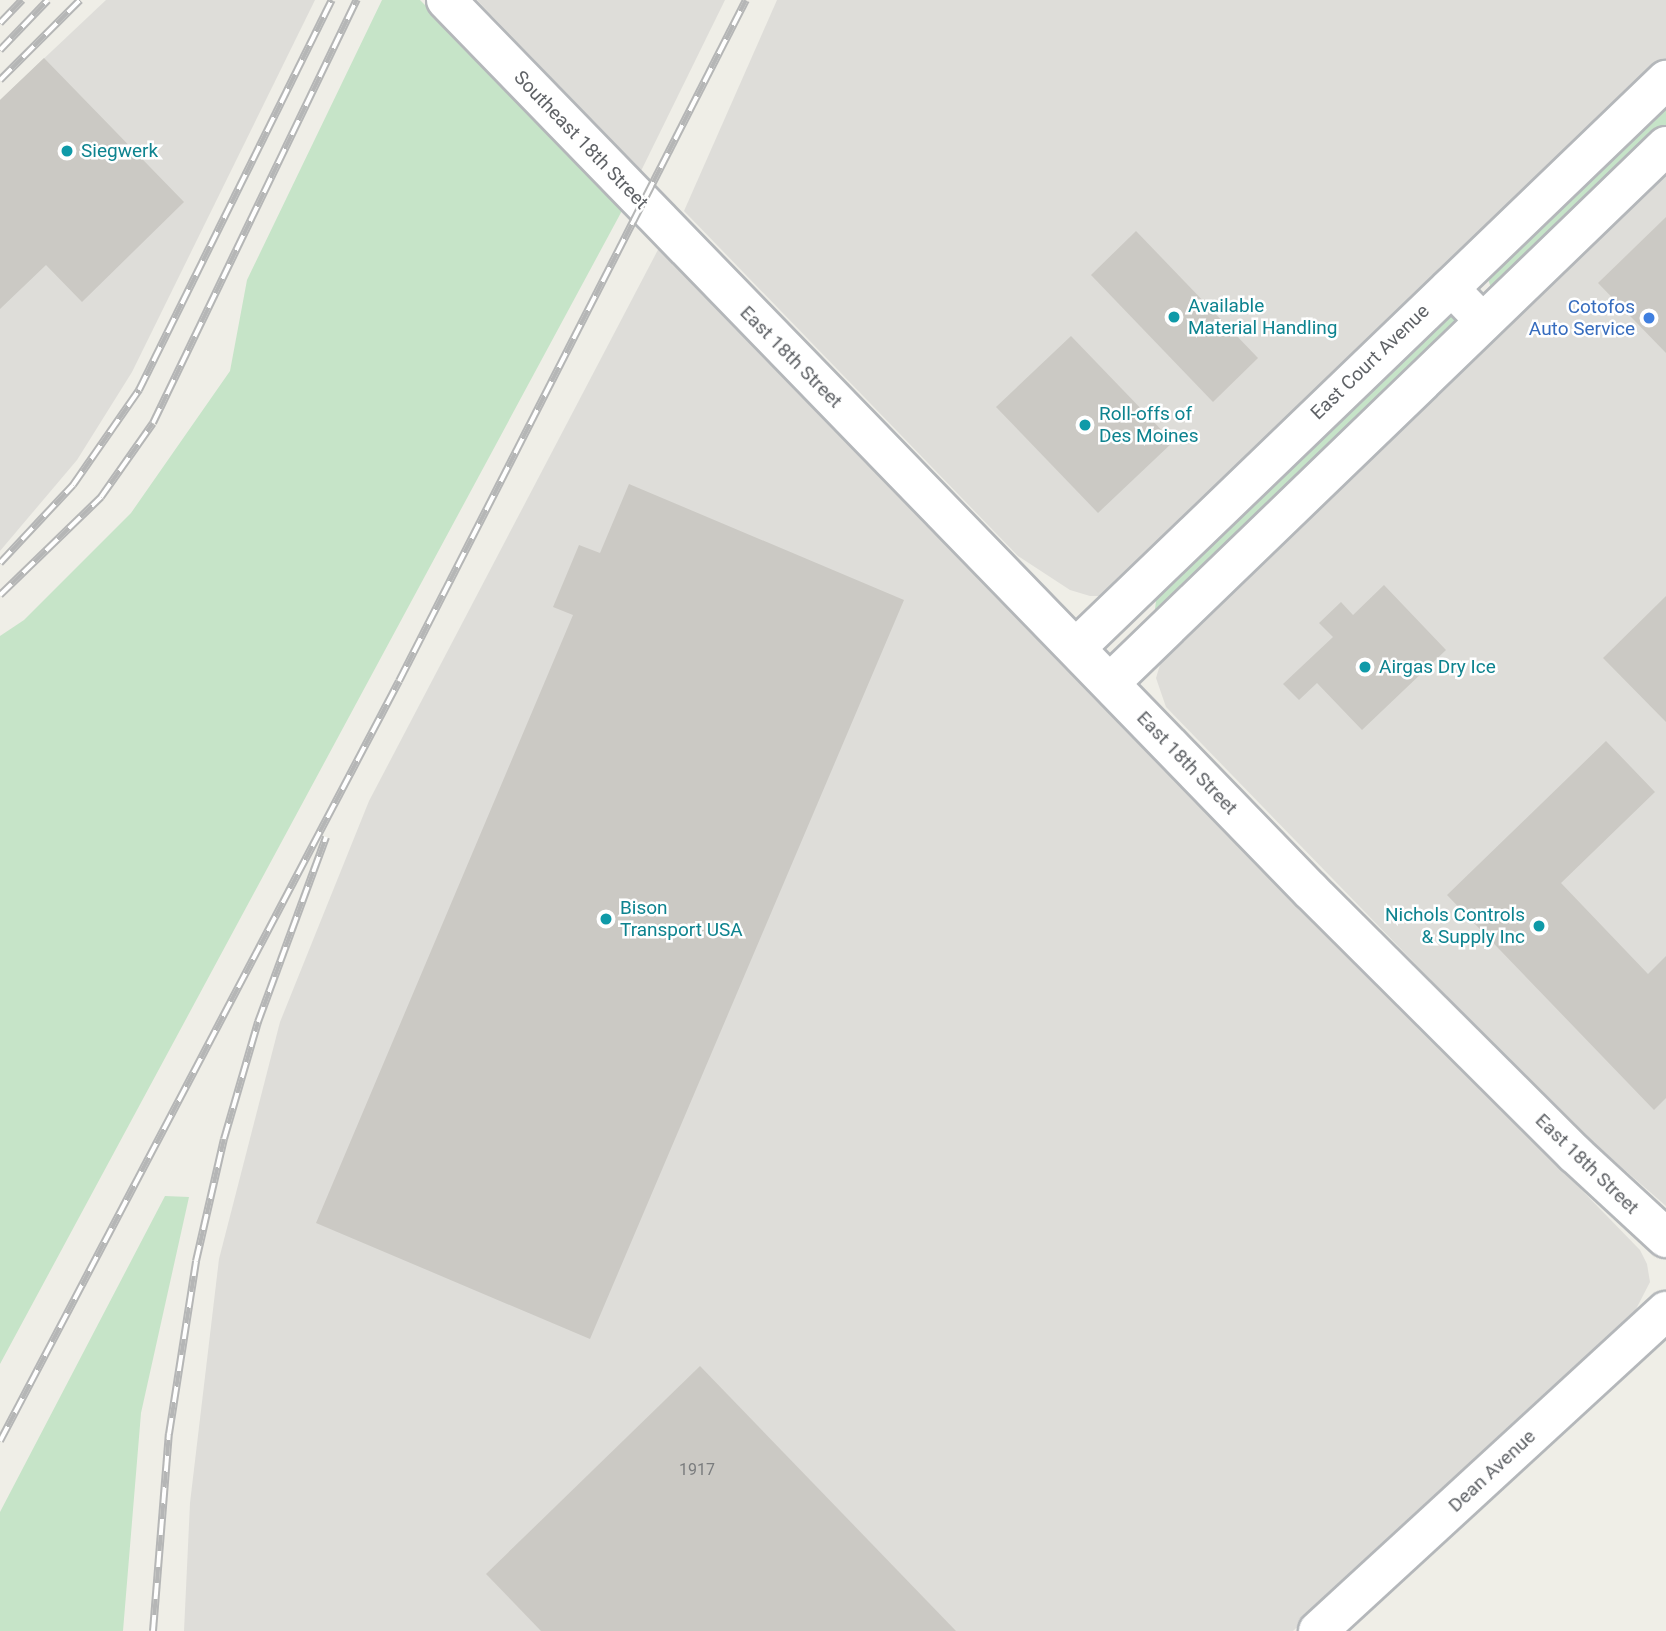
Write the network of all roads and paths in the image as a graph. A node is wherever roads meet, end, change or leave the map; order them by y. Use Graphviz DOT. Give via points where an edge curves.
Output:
graph roads {
  1 [pos="446,0"];
  2 [pos="1666,80"];
  3 [pos="1666,146"];
  4 [pos="716,280"];
  5 [pos="1449,286"];
  6 [pos="1482,320"];
  7 [pos="1077,647"];
  8 [pos="1110,683"];
  9 [pos="1666,1237"];
  10 [pos="1666,1311"];
  11 [pos="1318,1631"];
  1 -- 4 [label="street, Southeast 18th Street"];
  2 -- 5 [label="street, East Court Avenue"];
  3 -- 6 [label="street"];
  4 -- 7 [label="street, East 18th Street"];
  5 -- 6 [label="street"];
  5 -- 7 [label="street, East Court Avenue"];
  6 -- 8 [label="street"];
  7 -- 8 [label="street, East 18th Street"];
  8 -- 9 [label="street, East 18th Street" via="1555,1135"];
  10 -- 11 [label="street, Dean Avenue"];
}
